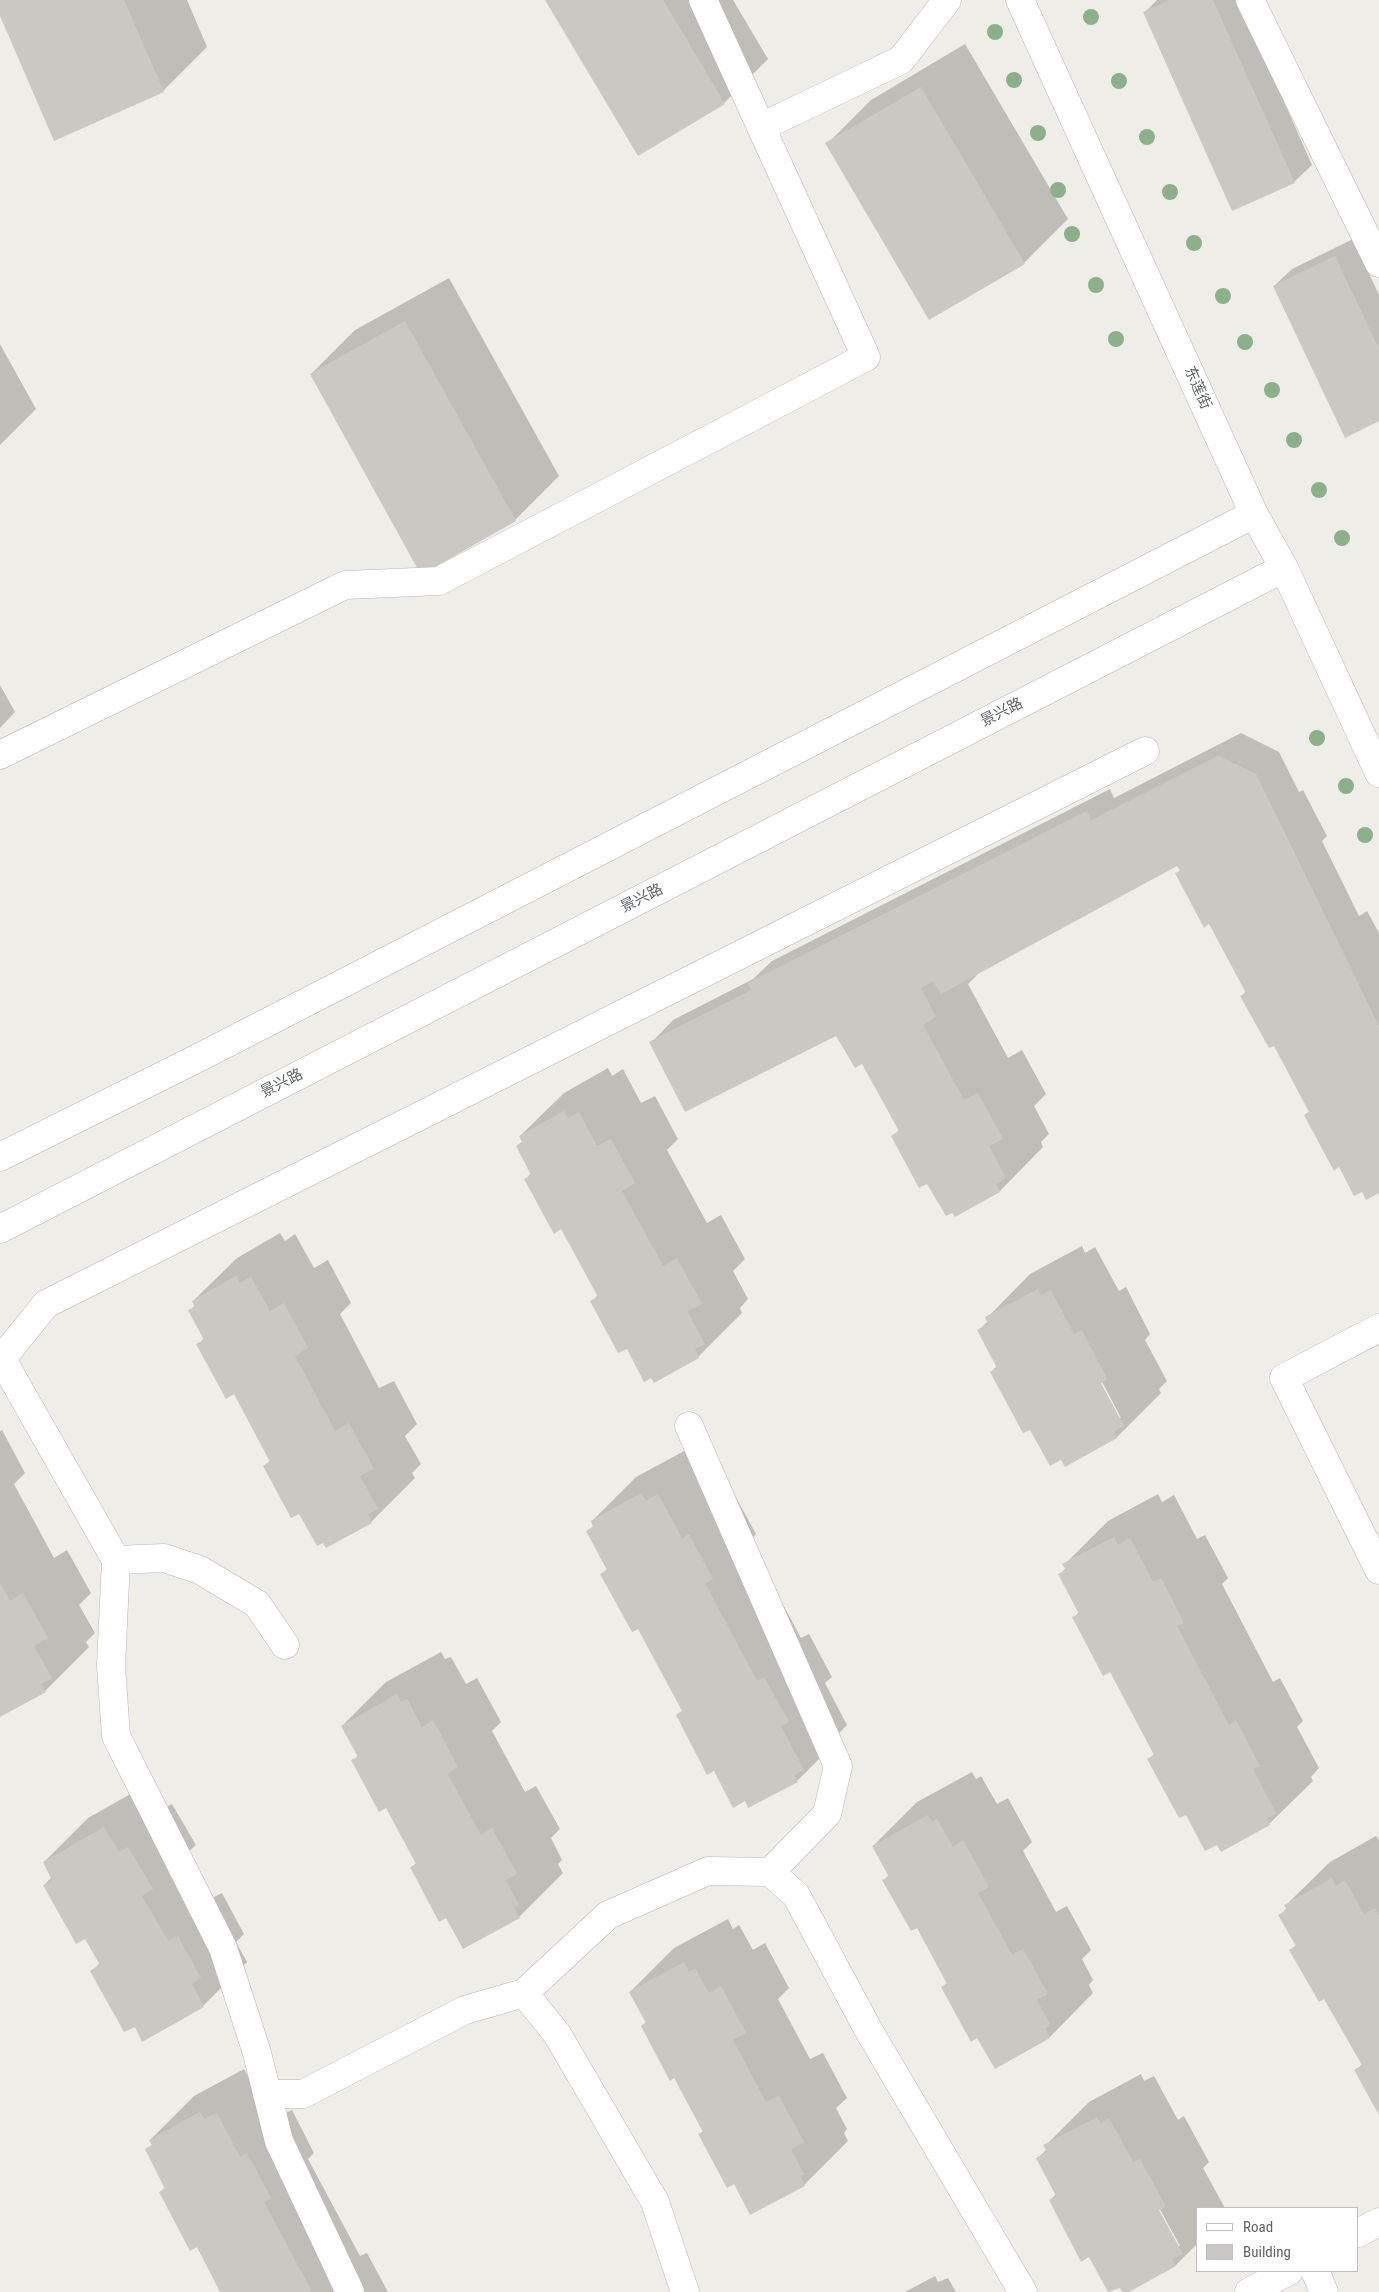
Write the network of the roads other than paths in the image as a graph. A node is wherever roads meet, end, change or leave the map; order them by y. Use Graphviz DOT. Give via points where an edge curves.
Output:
graph roads {
  1 [pos="702,0"];
  2 [pos="947,0"];
  3 [pos="1020,0"];
  4 [pos="1250,0"];
  5 [pos="761,127"];
  6 [pos="1379,263"];
  7 [pos="1254,514"];
  8 [pos="1284,568"];
  9 [pos="1145,751"];
  10 [pos="0,755"];
  11 [pos="1379,773"];
  12 [pos="0,1157"];
  13 [pos="0,1229"];
  14 [pos="1379,1328"];
  15 [pos="1,1359"];
  16 [pos="689,1426"];
  17 [pos="116,1560"];
  18 [pos="1379,1570"];
  19 [pos="285,1645"];
  20 [pos="770,1872"];
  21 [pos="524,1993"];
  22 [pos="267,2094"];
  23 [pos="1379,2222"];
  24 [pos="1359,2232"];
  25 [pos="1286,2272"];
  26 [pos="1314,2272"];
  27 [pos="350,2292"];
  28 [pos="685,2292"];
  29 [pos="1024,2292"];
  30 [pos="1249,2292"];
  31 [pos="1324,2292"];
  1 -- 5 [label="street"];
  2 -- 5 [label="street" via="901,60"];
  3 -- 7 [label="street, 东莲街"];
  4 -- 6 [label="street"];
  5 -- 10 [label="street" via="866,357 439,581 345,585"];
  7 -- 8 [label="street, 东莲街"];
  7 -- 12 [label="street"];
  8 -- 11 [label="street, 东莲街"];
  8 -- 13 [label="street, 景兴路"];
  9 -- 15 [label="street" via="46,1304"];
  14 -- 18 [label="street" via="1284,1378"];
  15 -- 17 [label="street"];
  16 -- 20 [label="street" via="838,1766 827,1814"];
  17 -- 19 [label="street" via="164,1558 200,1570 257,1604"];
  17 -- 22 [label="street" via="111,1666 116,1736 223,1948"];
  20 -- 21 [label="street" via="708,1871 608,1915"];
  20 -- 29 [label="street" via="796,1895 869,2031"];
  21 -- 22 [label="street" via="465,2010 303,2094"];
  21 -- 28 [label="street" via="557,2034 655,2202"];
  22 -- 27 [label="street" via="279,2141"];
  23 -- 24 [label="street"];
  25 -- 30 [label="street"];
  26 -- 31 [label="street"];
}
